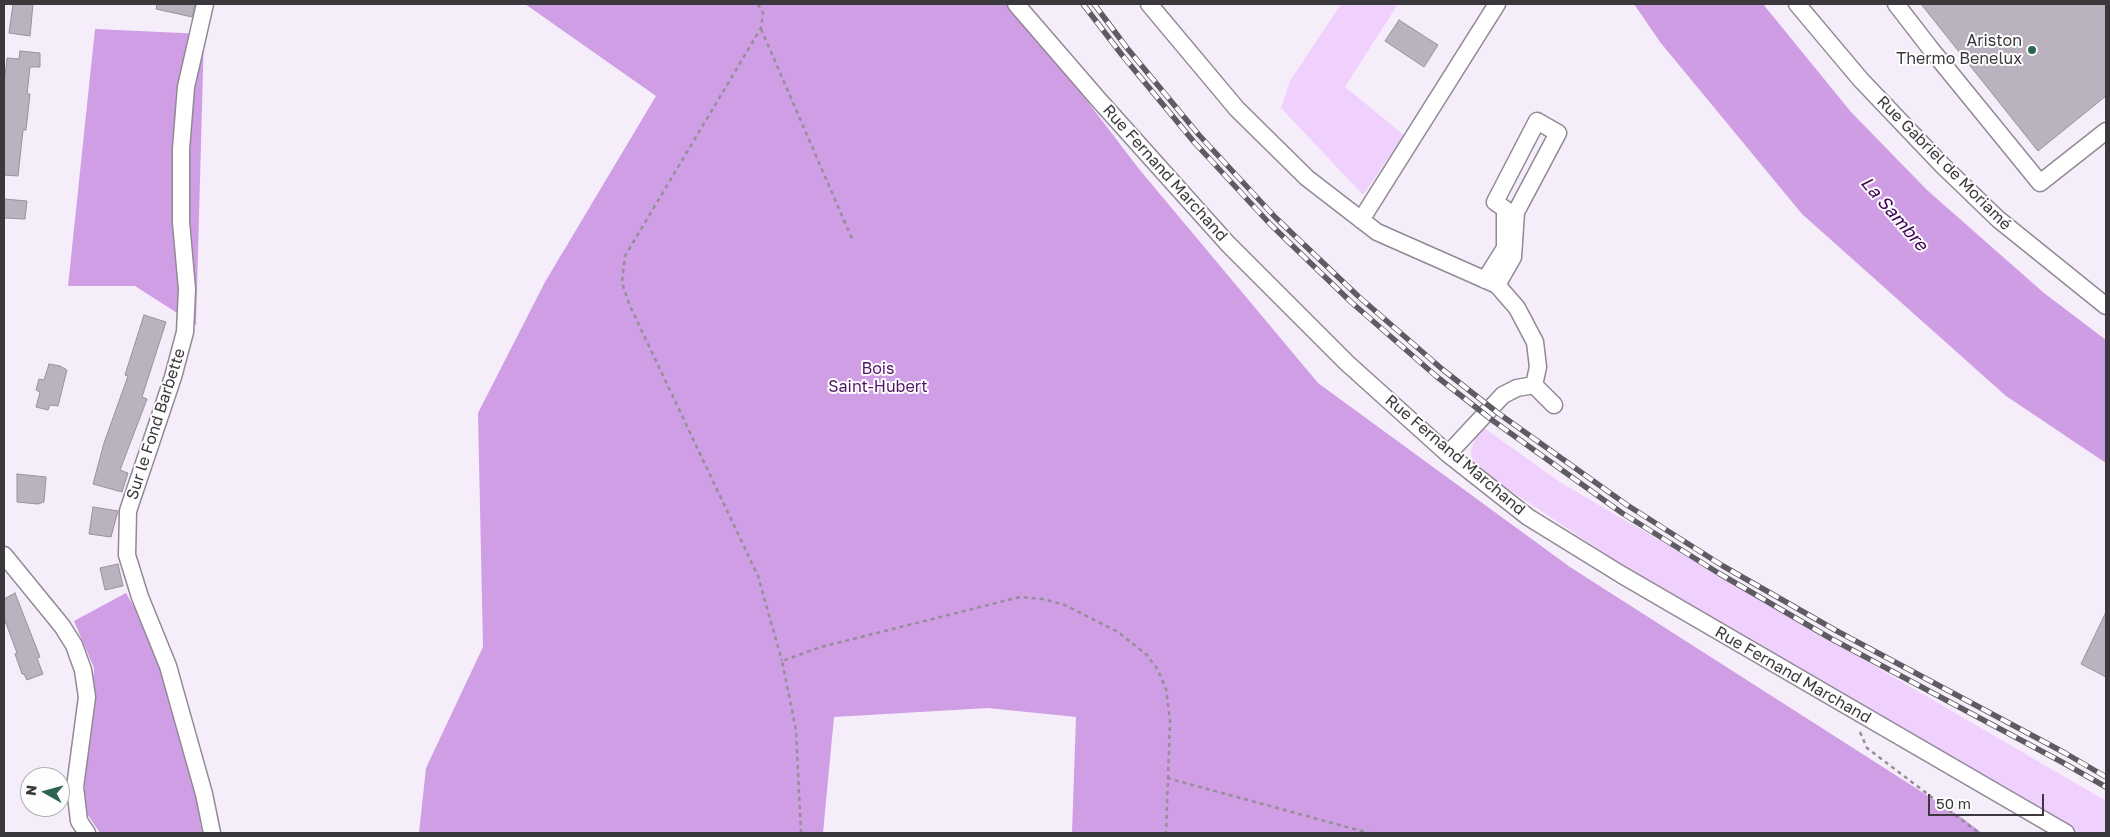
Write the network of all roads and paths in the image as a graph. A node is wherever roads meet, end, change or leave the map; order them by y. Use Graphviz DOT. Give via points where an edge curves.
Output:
graph roads {
  1 [pos="205,4"];
  2 [pos="758,4"];
  3 [pos="1016,4"];
  4 [pos="1148,4"];
  5 [pos="1497,4"];
  6 [pos="1797,4"];
  7 [pos="1896,4"];
  8 [pos="761,28"];
  9 [pos="2106,131"];
  10 [pos="1361,220"];
  11 [pos="853,241"];
  12 [pos="1491,283"];
  13 [pos="2106,306"];
  14 [pos="1534,385"];
  15 [pos="1554,405"];
  16 [pos="1448,454"];
  17 [pos="4,555"];
  18 [pos="782,661"];
  19 [pos="1852,710"];
  20 [pos="1167,778"];
  21 [pos="87,833"];
  22 [pos="212,833"];
  23 [pos="801,833"];
  24 [pos="1166,833"];
  25 [pos="1369,833"];
  26 [pos="1979,833"];
  27 [pos="2066,833"];
  1 -- 22 [label="street, Sur le Fond Barbette" via="186,88 181,149 181,222 187,289 185,332 128,511 127,555 168,666"];
  2 -- 8 [label="path" via="763,13"];
  3 -- 16 [label="street, Rue Fernand Marchand" via="1228,244 1347,363"];
  4 -- 10 [label="street" via="1237,109 1307,178"];
  5 -- 10 [label="street"];
  6 -- 13 [label="street, Rue Gabriel de Moriamé" via="1861,80 1942,165 1998,219"];
  7 -- 9 [label="street" via="2040,183"];
  8 -- 11 [label="path"];
  8 -- 18 [label="path" via="625,256 622,283 758,576"];
  10 -- 12 [label="street" via="1377,232"];
  12 -- 12 [label="street" via="1513,256 1516,212 1558,134 1537,121 1495,202 1506,209 1504,248"];
  12 -- 14 [label="street" via="1517,308 1535,342 1538,367"];
  14 -- 15 [label="street"];
  14 -- 16 [label="street" via="1503,395"];
  16 -- 19 [label="street, Rue Fernand Marchand" via="1528,517"];
  17 -- 21 [label="street" via="62,626 84,670 87,697 75,787 79,821"];
  18 -- 20 [label="path" via="821,646 1020,597 1057,603 1118,632 1147,655 1158,670 1166,689 1170,721"];
  18 -- 23 [label="path" via="796,730"];
  19 -- 26 [label="path" via="1867,748"];
  19 -- 27 [label="street, Rue Fernand Marchand"];
  20 -- 24 [label="path"];
  20 -- 25 [label="path"];
}
